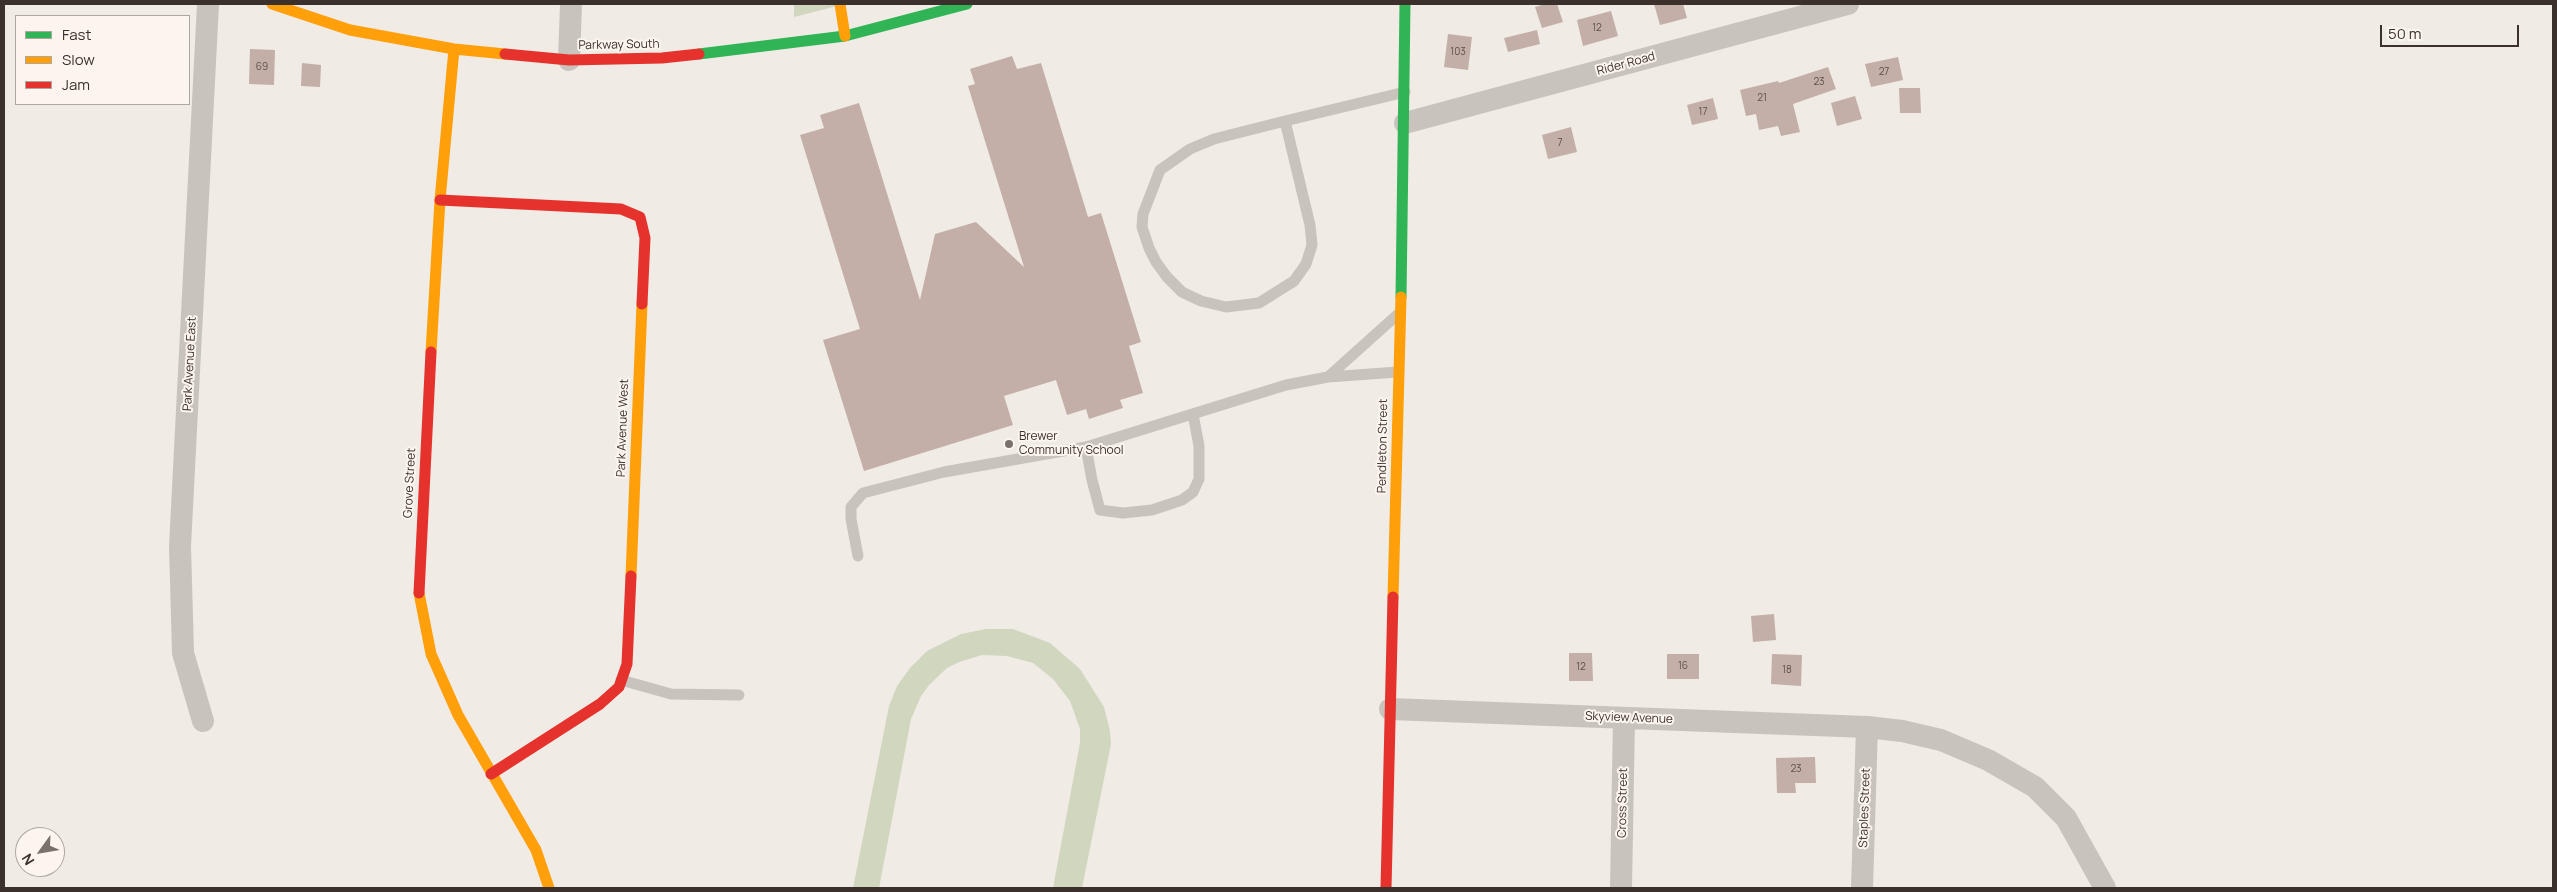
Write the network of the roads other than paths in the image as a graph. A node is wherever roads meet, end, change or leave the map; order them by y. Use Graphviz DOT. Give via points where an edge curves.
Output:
graph roads {
  1 [pos="208,4"];
  2 [pos="272,4"];
  3 [pos="571,4"];
  4 [pos="840,4"];
  5 [pos="967,4"];
  6 [pos="1404,4"];
  7 [pos="1848,4"];
  8 [pos="845,36"];
  9 [pos="454,49"];
  10 [pos="569,60"];
  11 [pos="1405,92"];
  12 [pos="1285,121"];
  13 [pos="1405,123"];
  14 [pos="440,200"];
  15 [pos="1400,312"];
  16 [pos="1398,372"];
  17 [pos="1328,377"];
  18 [pos="1193,414"];
  19 [pos="1086,447"];
  20 [pos="858,556"];
  21 [pos="621,680"];
  22 [pos="739,694"];
  23 [pos="1390,710"];
  24 [pos="1624,718"];
  25 [pos="202,721"];
  26 [pos="1867,728"];
  27 [pos="491,774"];
  28 [pos="549,888"];
  29 [pos="1386,888"];
  30 [pos="1621,888"];
  31 [pos="1862,888"];
  32 [pos="2105,888"];
  1 -- 25 [label="street, Park Avenue East" via="180,546 183,653"];
  2 -- 9 [label="street, Parkway South" via="350,30"];
  3 -- 10 [label="street"];
  4 -- 8 [label="street"];
  5 -- 8 [label="street, Parkway South"];
  6 -- 11 [label="street, Pendleton Street"];
  7 -- 13 [label="street, Rider Road"];
  8 -- 10 [label="street, Parkway South" via="662,58"];
  9 -- 10 [label="street, Parkway South"];
  9 -- 14 [label="street, Grove Street"];
  11 -- 12 [label="lane"];
  11 -- 13 [label="street, Pendleton Street"];
  12 -- 12 [label="lane" via="1214,139 1190,149 1160,170 1143,214 1142,227 1156,262 1182,292 1201,302 1226,307 1259,303 1294,281 1306,264 1312,245 1310,225"];
  13 -- 15 [label="street, Pendleton Street"];
  14 -- 21 [label="street, Park Avenue West" via="621,209 640,217 645,238 627,664"];
  14 -- 27 [label="street, Grove Street" via="418,588 431,654 458,715"];
  15 -- 16 [label="street, Pendleton Street"];
  15 -- 17 [label="lane"];
  16 -- 17 [label="lane"];
  16 -- 23 [label="street, Pendleton Street"];
  17 -- 18 [label="lane" via="1286,385"];
  18 -- 19 [label="lane"];
  18 -- 19 [label="lane" via="1201,471 1193,492 1182,500 1152,510 1123,513 1100,510"];
  19 -- 20 [label="lane" via="944,472 862,493 851,507"];
  21 -- 22 [label="lane" via="671,694"];
  21 -- 27 [label="street, Park Avenue West" via="600,704"];
  23 -- 24 [label="street, Skyview Avenue"];
  23 -- 29 [label="street, Pendleton Street"];
  24 -- 26 [label="street, Skyview Avenue"];
  24 -- 30 [label="street, Cross Street"];
  26 -- 31 [label="street, Staples Street"];
  26 -- 32 [label="street, Skyview Avenue" via="1902,731 1941,740 1988,760 2035,787 2066,818"];
  27 -- 28 [label="street, Grove Street" via="536,850"];
}
